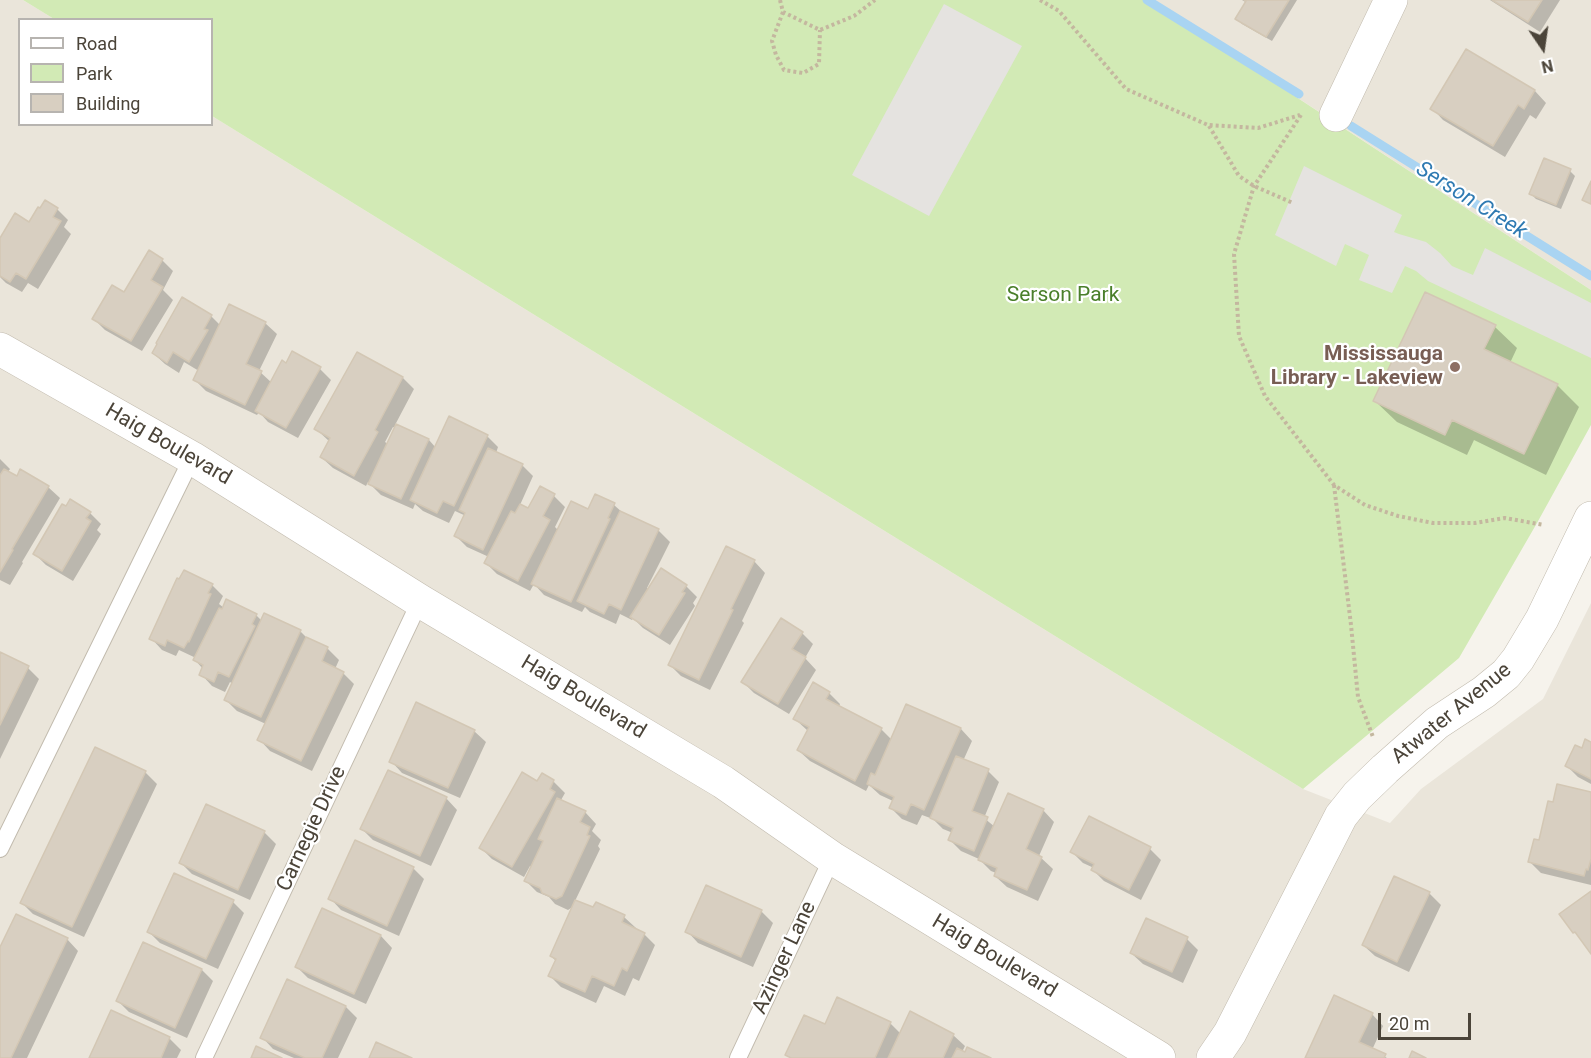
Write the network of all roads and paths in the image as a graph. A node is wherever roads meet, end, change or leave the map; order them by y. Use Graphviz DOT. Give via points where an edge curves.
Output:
graph roads {
  1 [pos="780,0"];
  2 [pos="875,0"];
  3 [pos="1040,0"];
  4 [pos="1391,0"];
  5 [pos="783,12"];
  6 [pos="820,30"];
  7 [pos="1336,115"];
  8 [pos="1208,125"];
  9 [pos="1254,186"];
  10 [pos="1293,203"];
  11 [pos="0,349"];
  12 [pos="192,458"];
  13 [pos="1334,485"];
  14 [pos="1591,518"];
  15 [pos="1544,525"];
  16 [pos="420,601"];
  17 [pos="1384,769"];
  18 [pos="0,849"];
  19 [pos="832,858"];
  20 [pos="204,1058"];
  21 [pos="738,1058"];
  22 [pos="1159,1058"];
  23 [pos="1213,1058"];
  1 -- 5 [label="path"];
  2 -- 6 [label="path" via="854,16"];
  3 -- 8 [label="path" via="1059,11 1126,89"];
  4 -- 7 [label="street"];
  5 -- 6 [label="path"];
  5 -- 6 [label="path" via="772,41 784,70 803,73 819,64"];
  8 -- 9 [label="path" via="1239,176"];
  8 -- 9 [label="path" via="1258,128 1301,115"];
  9 -- 10 [label="path"];
  9 -- 13 [label="path" via="1234,254 1239,336 1265,396"];
  11 -- 12 [label="street, Haig Boulevard"];
  12 -- 16 [label="street, Haig Boulevard"];
  12 -- 18 [label="lane"];
  13 -- 15 [label="path" via="1365,505 1433,523 1505,518"];
  13 -- 17 [label="path" via="1358,697"];
  14 -- 17 [label="street, Atwater Avenue" via="1542,618 1506,674 1437,723"];
  16 -- 19 [label="street, Haig Boulevard" via="723,782"];
  16 -- 20 [label="lane, Carnegie Drive"];
  17 -- 23 [label="street, Atwater Avenue" via="1341,816 1230,1033"];
  19 -- 21 [label="lane, Azinger Lane"];
  19 -- 22 [label="street, Haig Boulevard"];
}
